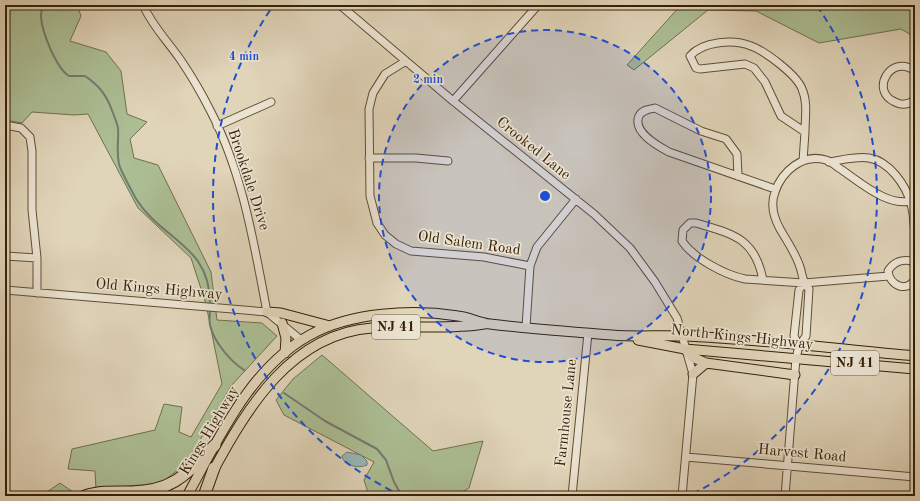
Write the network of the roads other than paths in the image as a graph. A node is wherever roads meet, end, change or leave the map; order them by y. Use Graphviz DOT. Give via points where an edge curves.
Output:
graph roads {
  1 [pos="143,5"];
  2 [pos="340,5"];
  3 [pos="538,5"];
  4 [pos="406,61"];
  5 [pos="915,70"];
  6 [pos="915,100"];
  7 [pos="453,101"];
  8 [pos="271,102"];
  9 [pos="5,125"];
  10 [pos="217,126"];
  11 [pos="805,132"];
  12 [pos="369,158"];
  13 [pos="448,161"];
  14 [pos="803,161"];
  15 [pos="830,162"];
  16 [pos="738,176"];
  17 [pos="776,189"];
  18 [pos="576,199"];
  19 [pos="913,201"];
  20 [pos="915,237"];
  21 [pos="5,256"];
  22 [pos="37,258"];
  23 [pos="914,258"];
  24 [pos="530,266"];
  25 [pos="915,270"];
  26 [pos="889,276"];
  27 [pos="915,279"];
  28 [pos="763,280"];
  29 [pos="804,283"];
  30 [pos="5,290"];
  31 [pos="37,293"];
  32 [pos="268,312"];
  33 [pos="282,323"];
  34 [pos="487,324"];
  35 [pos="330,326"];
  36 [pos="526,327"];
  37 [pos="588,333"];
  38 [pos="615,335"];
  39 [pos="682,336"];
  40 [pos="301,340"];
  41 [pos="799,346"];
  42 [pos="685,349"];
  43 [pos="285,353"];
  44 [pos="915,356"];
  45 [pos="796,358"];
  46 [pos="706,363"];
  47 [pos="915,369"];
  48 [pos="693,374"];
  49 [pos="795,375"];
  50 [pos="258,381"];
  51 [pos="215,445"];
  52 [pos="686,457"];
  53 [pos="788,466"];
  54 [pos="214,468"];
  55 [pos="915,477"];
  56 [pos="85,496"];
  57 [pos="187,496"];
  58 [pos="199,496"];
  59 [pos="204,496"];
  60 [pos="572,496"];
  61 [pos="682,496"];
  62 [pos="785,496"];
  1 -- 10 [label="street, Brookdale Drive" via="151,23 182,62"];
  2 -- 4 [label="street, Crooked Lane"];
  3 -- 7 [label="street"];
  4 -- 7 [label="street, Crooked Lane"];
  4 -- 12 [label="street, Old Salem Road" via="385,74 373,93 369,109"];
  5 -- 6 [label="street" via="905,66 892,68 887,73 883,85 887,96 897,104"];
  7 -- 18 [label="street, Crooked Lane"];
  8 -- 10 [label="street"];
  9 -- 22 [label="street" via="21,128 30,137 32,210"];
  10 -- 32 [label="street, Brookdale Drive" via="230,157 247,212"];
  11 -- 11 [label="street" via="781,116 765,82 754,68 745,64 700,70 696,68 690,56 709,45 746,44 760,50 784,68 803,89 806,104"];
  11 -- 14 [label="street"];
  12 -- 13 [label="street"];
  12 -- 24 [label="street, Old Salem Road" via="370,196 377,224 396,244 411,251 484,257"];
  14 -- 15 [label="street"];
  14 -- 17 [label="street" via="784,174"];
  15 -- 19 [label="street" via="877,194 894,200"];
  15 -- 19 [label="street" via="867,157 879,160 890,169"];
  16 -- 16 [label="street" via="656,145 639,127 640,116 655,108 701,131 726,139 737,154"];
  16 -- 17 [label="street"];
  17 -- 29 [label="street" via="772,206 775,220 800,268"];
  18 -- 24 [label="street" via="537,247"];
  18 -- 39 [label="street, Crooked Lane" via="630,248 671,308"];
  19 -- 20 [label="street"];
  21 -- 22 [label="street"];
  22 -- 31 [label="street"];
  23 -- 25 [label="street"];
  23 -- 26 [label="street" via="896,262 888,271"];
  24 -- 36 [label="street"];
  26 -- 27 [label="street" via="896,286 900,287 910,285"];
  26 -- 29 [label="street"];
  28 -- 28 [label="street" via="738,278 694,254 682,241 683,230 690,223 696,223 735,235 743,241 760,266"];
  28 -- 29 [label="street"];
  29 -- 41 [label="street" via="799,290 794,336"];
  29 -- 41 [label="street" via="809,289 806,336"];
  30 -- 31 [label="street, Old Kings Highway"];
  31 -- 32 [label="street, Old Kings Highway"];
  32 -- 33 [label="street"];
  32 -- 35 [label="main road" via="281,312"];
  33 -- 40 [label="street"];
  33 -- 43 [label="main road" via="286,338"];
  34 -- 35 [label="main road, North Kings Highway / NJ 41" via="460,316 404,314 368,316"];
  34 -- 36 [label="main road, North Kings Highway / NJ 41"];
  34 -- 54 [label="main road, North Kings Highway / NJ 41" via="459,328 371,328 344,333 318,343 298,355 262,393"];
  35 -- 40 [label="main road, North Kings Highway / NJ 41"];
  36 -- 37 [label="main road, North Kings Highway / NJ 41"];
  37 -- 38 [label="main road, North Kings Highway / NJ 41"];
  37 -- 60 [label="street, Farmhouse Lane"];
  38 -- 39 [label="main road, North Kings Highway / NJ 41"];
  38 -- 42 [label="main road, North Kings Highway / NJ 41"];
  39 -- 41 [label="main road, North Kings Highway / NJ 41" via="768,341"];
  39 -- 42 [label="street, Crooked Lane"];
  40 -- 43 [label="main road, North Kings Highway / NJ 41"];
  41 -- 44 [label="main road, North Kings Highway / NJ 41"];
  41 -- 45 [label="street"];
  42 -- 45 [label="main road, North Kings Highway / NJ 41"];
  42 -- 46 [label="main road" via="692,357"];
  42 -- 48 [label="street, Crooked Lane"];
  43 -- 50 [label="main road, North Kings Highway / NJ 41"];
  45 -- 47 [label="main road, North Kings Highway / NJ 41"];
  45 -- 49 [label="street"];
  46 -- 48 [label="main road"];
  46 -- 49 [label="main road"];
  48 -- 52 [label="street"];
  49 -- 53 [label="street"];
  50 -- 51 [label="main road, Kings Highway / NJ 41"];
  51 -- 56 [label="highway" via="184,475 164,488"];
  51 -- 57 [label="main road, Kings Highway / NJ 41"];
  52 -- 53 [label="street, Harvest Road"];
  52 -- 61 [label="street"];
  53 -- 55 [label="street, Harvest Road"];
  53 -- 62 [label="street"];
  54 -- 58 [label="main road, NJ 41"];
  54 -- 59 [label="highway"];
}
